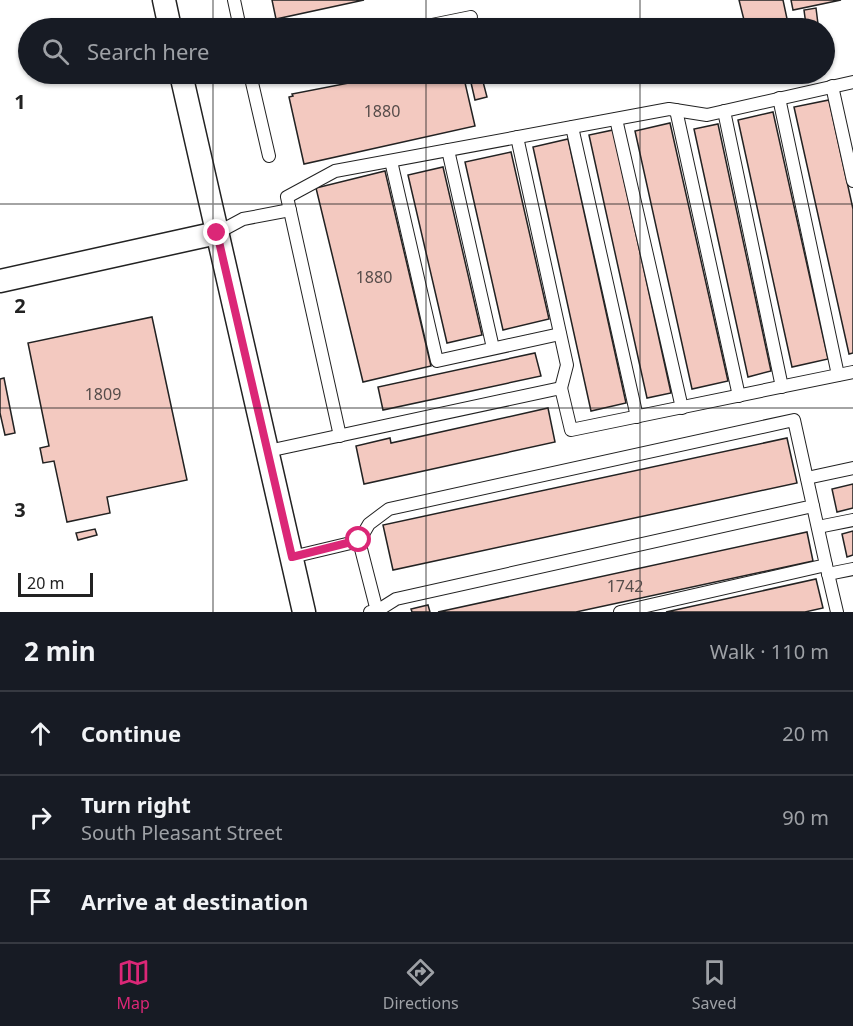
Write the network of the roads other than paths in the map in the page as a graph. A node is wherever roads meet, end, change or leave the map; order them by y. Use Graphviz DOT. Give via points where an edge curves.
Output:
graph roads {
  1 [pos="164,0"];
  2 [pos="234,0"];
  3 [pos="471,17"];
  4 [pos="168,18"];
  5 [pos="238,18"];
  6 [pos="466,18"];
  7 [pos="853,82"];
  8 [pos="183,84"];
  9 [pos="251,84"];
  10 [pos="832,86"];
  11 [pos="779,98"];
  12 [pos="676,110"];
  13 [pos="724,111"];
  14 [pos="616,119"];
  15 [pos="572,127"];
  16 [pos="517,137"];
  17 [pos="448,150"];
  18 [pos="269,156"];
  19 [pos="391,161"];
  20 [pos="853,181"];
  21 [pos="290,210"];
  22 [pos="217,233"];
  23 [pos="0,280"];
  24 [pos="560,334"];
  25 [pos="493,348"];
  26 [pos="853,372"];
  27 [pos="838,375"];
  28 [pos="782,387"];
  29 [pos="561,388"];
  30 [pos="739,396"];
  31 [pos="682,408"];
  32 [pos="637,417"];
  33 [pos="340,436"];
  34 [pos="268,451"];
  35 [pos="853,468"];
  36 [pos="807,478"];
  37 [pos="813,506"];
  38 [pos="853,520"];
  39 [pos="818,527"];
  40 [pos="359,540"];
  41 [pos="292,557"];
  42 [pos="827,569"];
  43 [pos="853,569"];
  44 [pos="374,611"];
  45 [pos="304,612"];
  46 [pos="620,612"];
  47 [pos="837,612"];
  1 -- 4 [label="street"];
  2 -- 5 [label="lane"];
  3 -- 6 [label="lane"];
  7 -- 10 [label="lane"];
  8 -- 22 [label="street"];
  9 -- 18 [label="lane"];
  10 -- 11 [label="lane"];
  10 -- 20 [label="lane"];
  11 -- 13 [label="lane"];
  11 -- 27 [label="lane"];
  12 -- 13 [label="lane" via="707,115"];
  12 -- 14 [label="lane"];
  12 -- 30 [label="lane"];
  13 -- 28 [label="lane"];
  14 -- 15 [label="lane"];
  14 -- 31 [label="lane"];
  15 -- 16 [label="lane"];
  15 -- 32 [label="lane"];
  16 -- 17 [label="lane"];
  16 -- 24 [label="lane"];
  17 -- 19 [label="lane"];
  17 -- 25 [label="lane"];
  19 -- 21 [label="lane" via="334,171 287,197"];
  19 -- 25 [label="lane" via="437,361"];
  21 -- 22 [label="lane" via="243,219"];
  21 -- 33 [label="lane"];
  22 -- 23 [label="street"];
  22 -- 34 [label="street"];
  24 -- 25 [label="lane"];
  24 -- 29 [label="lane" via="567,365"];
  26 -- 27 [label="lane"];
  27 -- 28 [label="lane"];
  28 -- 30 [label="lane"];
  29 -- 32 [label="lane" via="571,430"];
  29 -- 33 [label="lane"];
  30 -- 31 [label="lane"];
  31 -- 32 [label="lane"];
  33 -- 34 [label="lane"];
  34 -- 41 [label="street"];
  35 -- 36 [label="lane"];
  36 -- 37 [label="lane"];
  36 -- 40 [label="lane" via="794,420 388,509 369,524"];
  37 -- 39 [label="lane"];
  37 -- 44 [label="lane" via="396,599"];
  38 -- 39 [label="lane"];
  39 -- 42 [label="lane"];
  40 -- 41 [label="lane"];
  40 -- 44 [label="lane"];
  41 -- 45 [label="street"];
  42 -- 43 [label="lane"];
  42 -- 46 [label="lane"];
  42 -- 47 [label="lane"];
}
